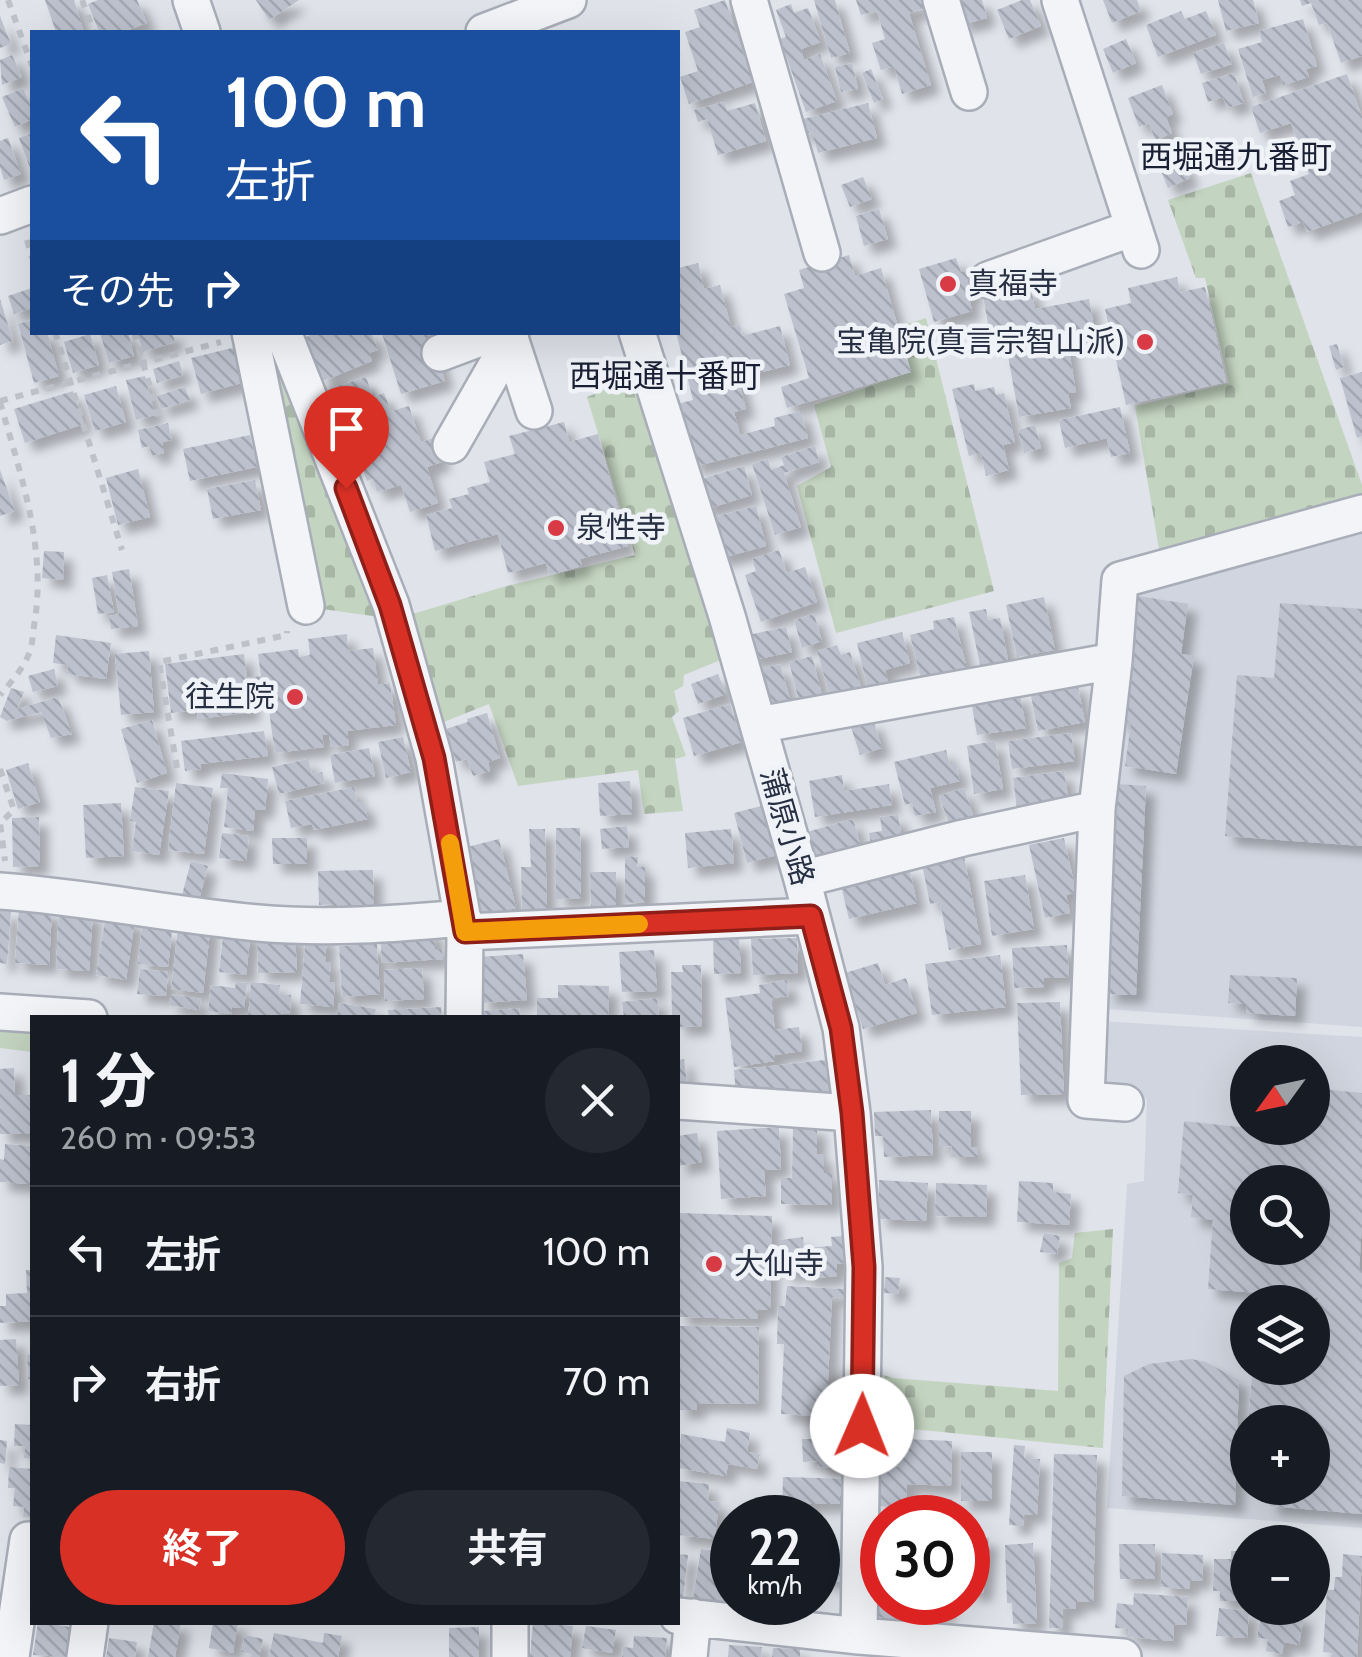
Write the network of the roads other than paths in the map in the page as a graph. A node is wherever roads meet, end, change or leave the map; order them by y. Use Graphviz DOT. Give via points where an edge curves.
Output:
graph roads {
  1 [pos="191,0"];
  2 [pos="749,0"];
  3 [pos="941,0"];
  4 [pos="1060,0"];
  5 [pos="550,15"];
  6 [pos="201,30"];
  7 [pos="492,30"];
  8 [pos="969,92"];
  9 [pos="30,205"];
  10 [pos="0,216"];
  11 [pos="822,254"];
  12 [pos="988,280"];
  13 [pos="261,335"];
  14 [pos="262,335"];
  15 [pos="505,335"];
  16 [pos="638,335"];
  17 [pos="440,354"];
  18 [pos="534,410"];
  19 [pos="451,445"];
  20 [pos="1362,513"];
  21 [pos="296,611"];
  22 [pos="1114,661"];
  23 [pos="758,725"];
  24 [pos="1097,809"];
  25 [pos="802,879"];
  26 [pos="5,891"];
  27 [pos="811,916"];
  28 [pos="464,925"];
  29 [pos="0,1012"];
  30 [pos="45,1015"];
  31 [pos="464,1015"];
  32 [pos="680,1101"];
  33 [pos="1125,1103"];
  34 [pos="852,1113"];
  35 [pos="20,1539"];
  36 [pos="685,1616"];
  37 [pos="90,1625"];
  38 [pos="510,1625"];
  39 [pos="859,1636"];
  40 [pos="10,1657"];
  41 [pos="85,1657"];
  42 [pos="510,1657"];
  43 [pos="689,1657"];
  44 [pos="1123,1657"];
  1 -- 6 [label="street"];
  2 -- 11 [label="street"];
  3 -- 8 [label="street"];
  4 -- 12 [label="street" via="1137,239"];
  5 -- 7 [label="street"];
  9 -- 10 [label="street"];
  13 -- 21 [label="street"];
  14 -- 28 [label="street" via="390,605 434,758"];
  15 -- 17 [label="street"];
  15 -- 18 [label="street"];
  15 -- 19 [label="street"];
  16 -- 23 [label="street, 蒲原小路"];
  20 -- 22 [label="street" via="1120,580"];
  22 -- 23 [label="street"];
  22 -- 24 [label="street"];
  23 -- 25 [label="street, 蒲原小路"];
  24 -- 25 [label="street"];
  24 -- 33 [label="street" via="1086,1100"];
  25 -- 27 [label="street, 蒲原小路"];
  26 -- 28 [label="street" via="258,923"];
  27 -- 28 [label="street"];
  27 -- 34 [label="street, 蒲原小路" via="841,1028"];
  28 -- 31 [label="street"];
  29 -- 30 [label="street"];
  32 -- 34 [label="street"];
  34 -- 39 [label="street, 蒲原小路" via="864,1267"];
  35 -- 40 [label="street"];
  36 -- 39 [label="street"];
  36 -- 43 [label="street"];
  37 -- 41 [label="street"];
  38 -- 42 [label="street"];
  39 -- 44 [label="street"];
}
